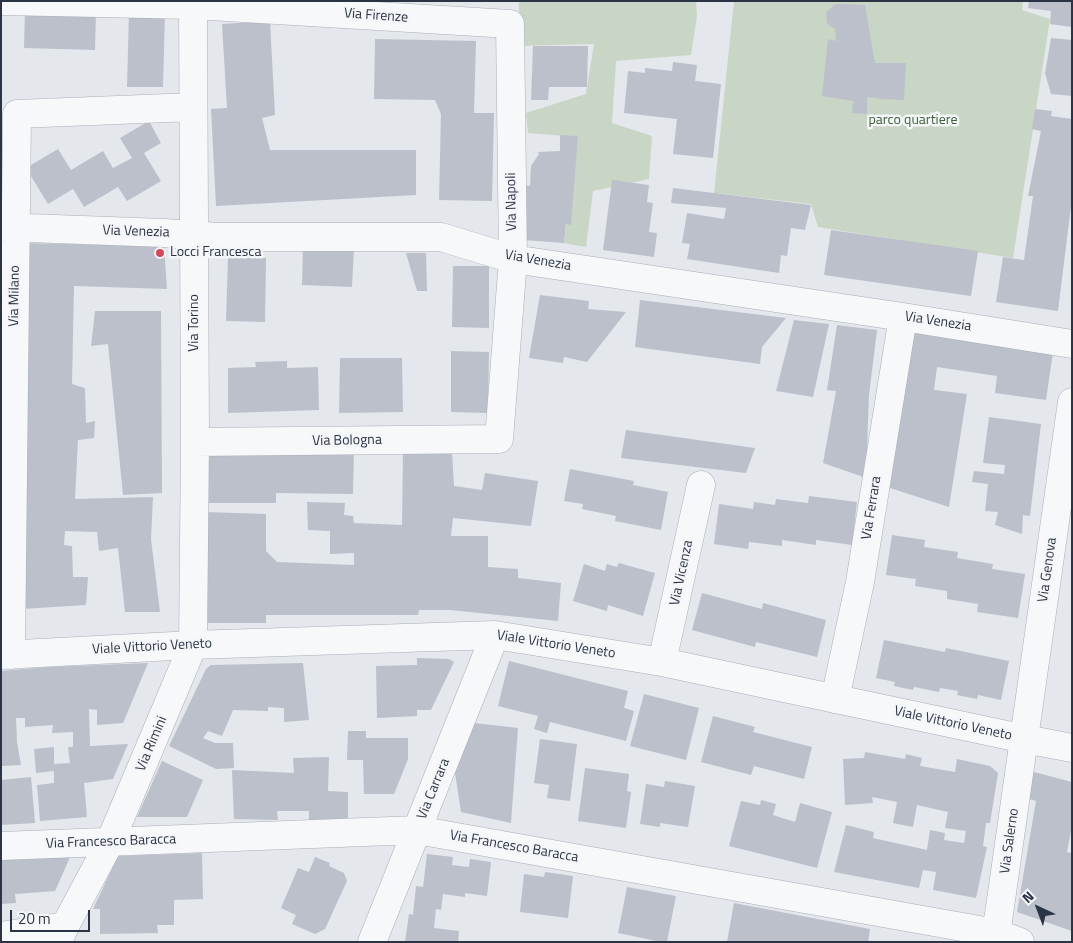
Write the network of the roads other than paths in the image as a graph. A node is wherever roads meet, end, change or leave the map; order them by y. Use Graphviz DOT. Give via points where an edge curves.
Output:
graph roads {
  1 [pos="3,1"];
  2 [pos="193,3"];
  3 [pos="510,24"];
  4 [pos="193,106"];
  5 [pos="8,227"];
  6 [pos="194,235"];
  7 [pos="513,259"];
  8 [pos="902,316"];
  9 [pos="1072,344"];
  10 [pos="1072,402"];
  11 [pos="499,439"];
  12 [pos="195,442"];
  13 [pos="701,485"];
  14 [pos="494,635"];
  15 [pos="193,645"];
  16 [pos="6,655"];
  17 [pos="662,662"];
  18 [pos="835,699"];
  19 [pos="1024,739"];
  20 [pos="1072,748"];
  21 [pos="417,830"];
  22 [pos="110,842"];
  23 [pos="1,846"];
  24 [pos="62,934"];
  25 [pos="1,936"];
  26 [pos="1004,939"];
  27 [pos="372,942"];
  1 -- 2 [label="street, Via Firenze"];
  2 -- 3 [label="street, Via Firenze"];
  2 -- 4 [label="street, Via Torino"];
  3 -- 7 [label="street, Via Napoli"];
  4 -- 5 [label="street, Via Milano" via="17,114"];
  4 -- 6 [label="street, Via Torino"];
  5 -- 6 [label="street, Via Venezia"];
  5 -- 16 [label="street, Via Milano"];
  6 -- 7 [label="street, Via Venezia" via="441,237"];
  6 -- 12 [label="street, Via Torino"];
  7 -- 8 [label="street, Via Venezia"];
  7 -- 11 [label="street, Via Napoli"];
  8 -- 9 [label="street, Via Venezia"];
  8 -- 18 [label="street, Via Ferrara" via="860,582"];
  10 -- 19 [label="street, Via Genova"];
  11 -- 12 [label="street, Via Bologna"];
  12 -- 15 [label="street, Via Torino"];
  13 -- 17 [label="street, Via Vicenza"];
  14 -- 15 [label="street, Viale Vittorio Veneto"];
  14 -- 17 [label="street, Viale Vittorio Veneto"];
  14 -- 21 [label="street, Via Carrara"];
  15 -- 16 [label="street, Viale Vittorio Veneto"];
  15 -- 22 [label="street, Via Rimini"];
  17 -- 18 [label="street, Viale Vittorio Veneto"];
  18 -- 19 [label="street, Viale Vittorio Veneto"];
  19 -- 20 [label="street, Viale Vittorio Veneto"];
  19 -- 26 [label="street, Via Salerno"];
  21 -- 22 [label="street, Via Francesco Baracca"];
  21 -- 26 [label="street, Via Francesco Baracca"];
  21 -- 27 [label="street, Via Carrara"];
  22 -- 23 [label="street, Via Francesco Baracca"];
  22 -- 24 [label="street, Via Rimini"];
  24 -- 25 [label="street"];
}
